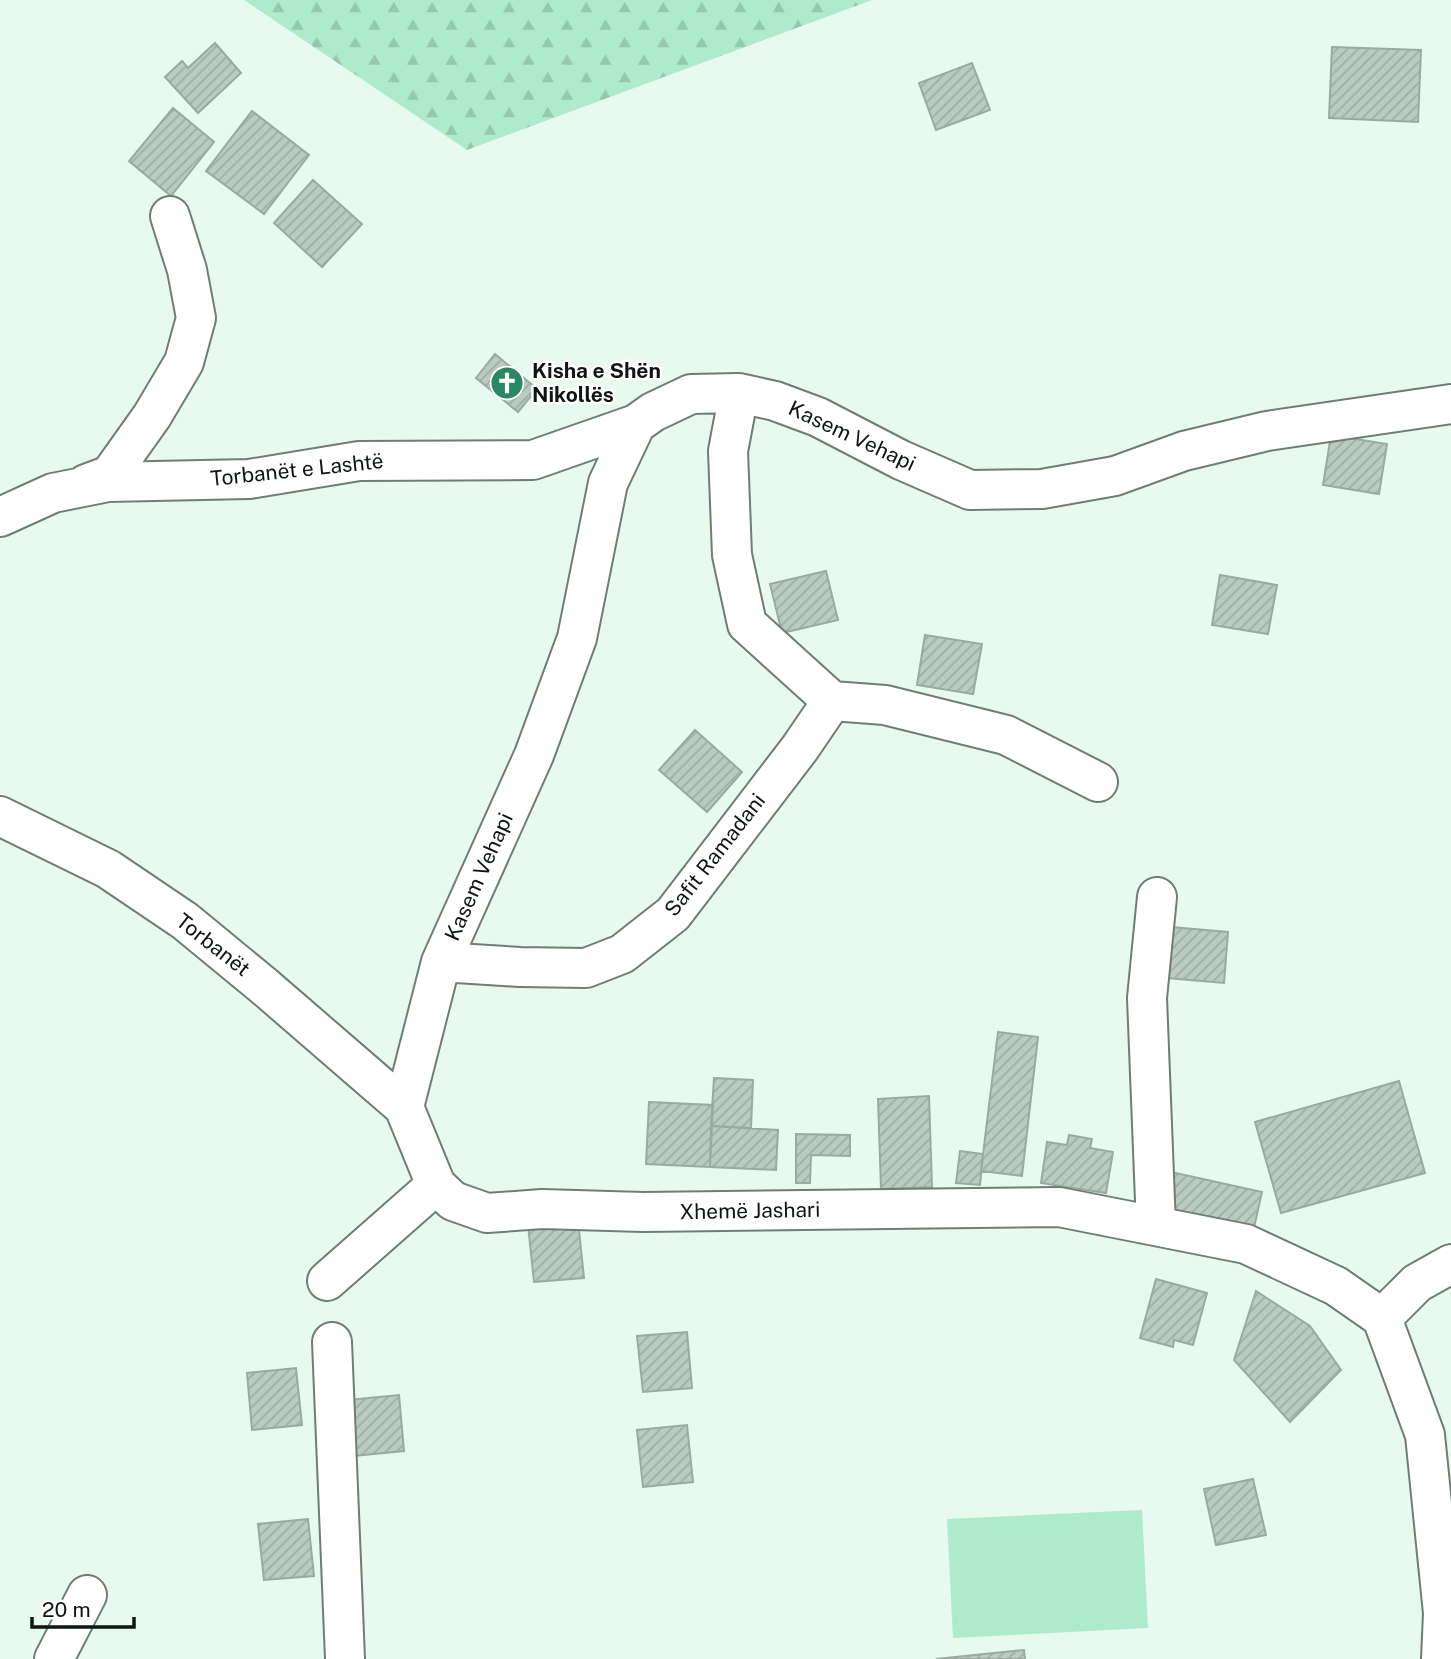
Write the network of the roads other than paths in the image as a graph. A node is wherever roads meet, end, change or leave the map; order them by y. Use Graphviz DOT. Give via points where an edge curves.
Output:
graph roads {
  1 [pos="170,216"];
  2 [pos="738,393"];
  3 [pos="1451,404"];
  4 [pos="636,424"];
  5 [pos="76,488"];
  6 [pos="0,517"];
  7 [pos="832,701"];
  8 [pos="1098,782"];
  9 [pos="0,816"];
  10 [pos="1157,897"];
  11 [pos="441,962"];
  12 [pos="404,1107"];
  13 [pos="436,1185"];
  14 [pos="1156,1226"];
  15 [pos="1451,1264"];
  16 [pos="327,1281"];
  17 [pos="1382,1318"];
  18 [pos="332,1342"];
  19 [pos="87,1595"];
  20 [pos="54,1659"];
  21 [pos="345,1659"];
  22 [pos="1441,1659"];
  1 -- 5 [label="street" via="196,318 184,362 110,475"];
  2 -- 3 [label="street, Kasem Vehapi" via="818,417 970,490 1042,489 1090,481 1267,431"];
  2 -- 4 [label="street, Kasem Vehapi" via="691,394"];
  2 -- 7 [label="street" via="728,451 732,555 747,624"];
  4 -- 5 [label="street, Torbanët e Lashtë" via="533,460 359,461 249,479 108,482"];
  4 -- 11 [label="street, Kasem Vehapi" via="608,483 577,638 534,755"];
  5 -- 6 [label="street, Torbanët e Lashtë" via="53,493"];
  7 -- 8 [label="street" via="885,705 1006,735"];
  7 -- 11 [label="street, Safit Ramadani" via="673,914 622,954 586,968"];
  9 -- 12 [label="street, Torbanët" via="108,869 185,921"];
  10 -- 14 [label="street" via="1147,998"];
  11 -- 12 [label="street, Kasem Vehapi"];
  12 -- 13 [label="street"];
  13 -- 14 [label="street, Xhemë Jashari" via="453,1201 488,1213 1059,1207"];
  13 -- 16 [label="street"];
  14 -- 17 [label="street, Xhemë Jashari" via="1246,1244 1336,1286"];
  15 -- 17 [label="street" via="1417,1283"];
  17 -- 22 [label="street" via="1425,1435 1443,1613"];
  18 -- 21 [label="street"];
  19 -- 20 [label="street"];
}
